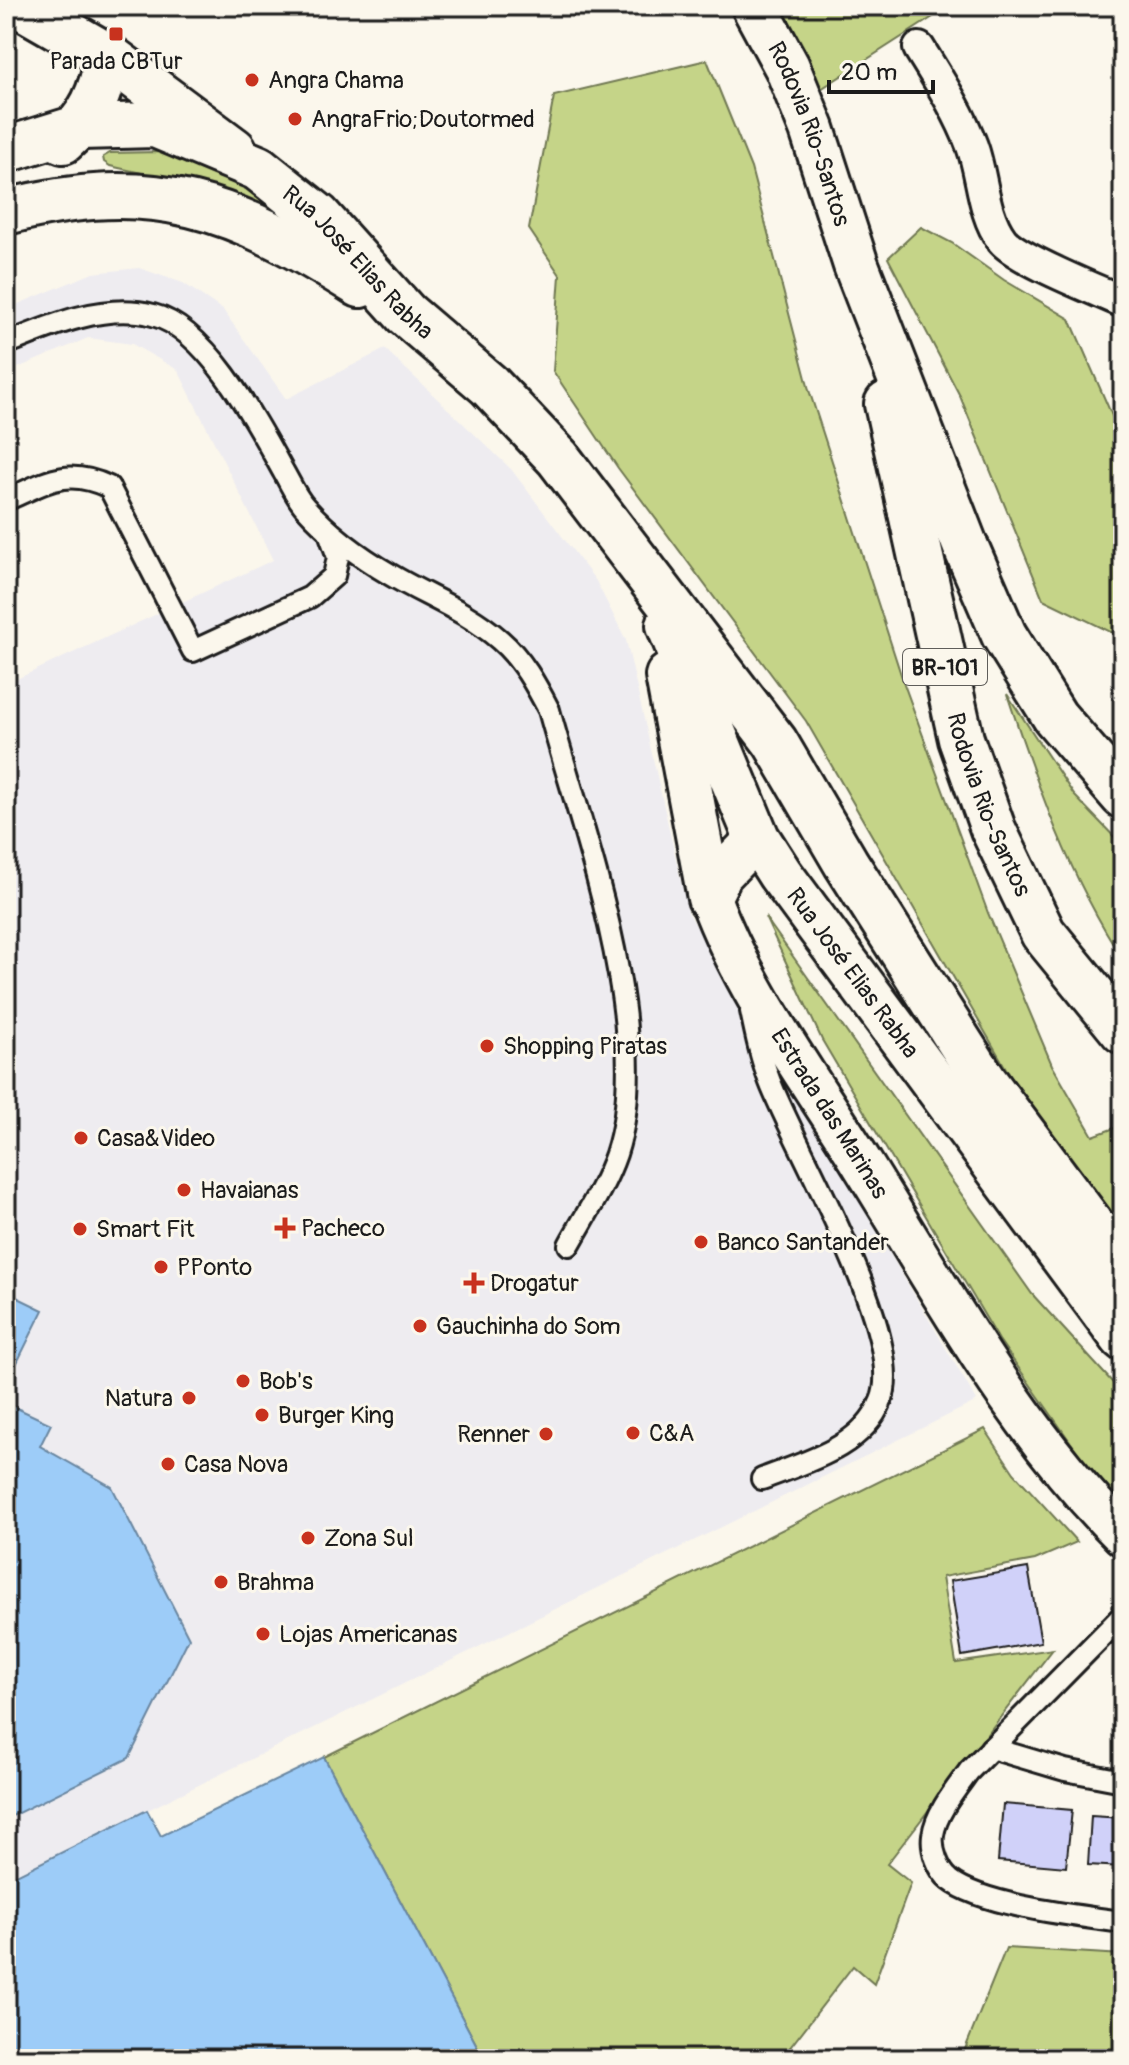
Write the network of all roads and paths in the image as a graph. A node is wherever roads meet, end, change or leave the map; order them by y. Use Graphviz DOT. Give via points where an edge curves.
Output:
graph roads {
  1 [pos="21,6"];
  2 [pos="754,6"];
  3 [pos="919,48"];
  4 [pos="108,56"];
  5 [pos="80,127"];
  6 [pos="6,150"];
  7 [pos="258,168"];
  8 [pos="6,189"];
  9 [pos="6,212"];
  10 [pos="856,265"];
  11 [pos="1123,302"];
  12 [pos="406,314"];
  13 [pos="6,344"];
  14 [pos="6,500"];
  15 [pos="329,532"];
  16 [pos="648,572"];
  17 [pos="782,753"];
  18 [pos="1123,796"];
  19 [pos="757,838"];
  20 [pos="780,874"];
  21 [pos="716,886"];
  22 [pos="741,964"];
  23 [pos="1123,1031"];
  24 [pos="569,1245"];
  25 [pos="1123,1267"];
  26 [pos="1123,1338"];
  27 [pos="762,1479"];
  28 [pos="1123,1535"];
  29 [pos="1123,1615"];
  30 [pos="991,1748"];
  31 [pos="1123,1781"];
  32 [pos="1123,1922"];
  1 -- 4 [label="main road, Rua José Elias Rabha"];
  2 -- 10 [label="main road, Rodovia Rio-Santos / BR-101" via="812,129"];
  3 -- 11 [label="street" via="972,148 980,187 1003,241"];
  4 -- 5 [label="main road" via="97,102"];
  4 -- 7 [label="main road, Rua José Elias Rabha"];
  5 -- 6 [label="main road"];
  5 -- 7 [label="main road" via="155,125"];
  5 -- 8 [label="main road"];
  7 -- 12 [label="main road, Rua José Elias Rabha" via="318,216"];
  9 -- 12 [label="main road" via="61,198 142,194 211,208 296,244"];
  10 -- 18 [label="main road, Rodovia Rio-Santos / BR-101" via="1004,635 1055,717"];
  10 -- 23 [label="main road, Rodovia Rio-Santos / BR-101" via="961,739 993,829 1043,933"];
  12 -- 16 [label="main road, Rua José Elias Rabha" via="489,385 558,458"];
  13 -- 15 [label="lane" via="54,324 112,313 153,315 177,326 209,354 302,504"];
  14 -- 15 [label="lane" via="51,480 83,475 109,487 193,651 310,597 334,576 338,557"];
  15 -- 24 [label="lane" via="390,575 471,616 533,678 549,710 616,953 624,1018 626,1072 617,1151"];
  16 -- 17 [label="main road, Rua José Elias Rabha"];
  16 -- 19 [label="main road, Rua José Elias Rabha"];
  16 -- 21 [label="main road"];
  17 -- 19 [label="main road" via="786,785"];
  17 -- 25 [label="main road, Rua José Elias Rabha" via="985,1082"];
  19 -- 20 [label="main road, Rua José Elias Rabha"];
  19 -- 21 [label="street"];
  20 -- 21 [label="main road" via="747,868"];
  20 -- 26 [label="main road, Rua José Elias Rabha"];
  21 -- 22 [label="street, Estrada das Marinas"];
  22 -- 27 [label="lane" via="769,1079 846,1248 885,1361 882,1400 861,1430 830,1452"];
  22 -- 28 [label="street, Estrada das Marinas" via="974,1348 1058,1465"];
  29 -- 30 [label="lane"];
  30 -- 31 [label="lane"];
  30 -- 32 [label="lane" via="969,1771 932,1837 936,1860 949,1879 982,1897"];
}
